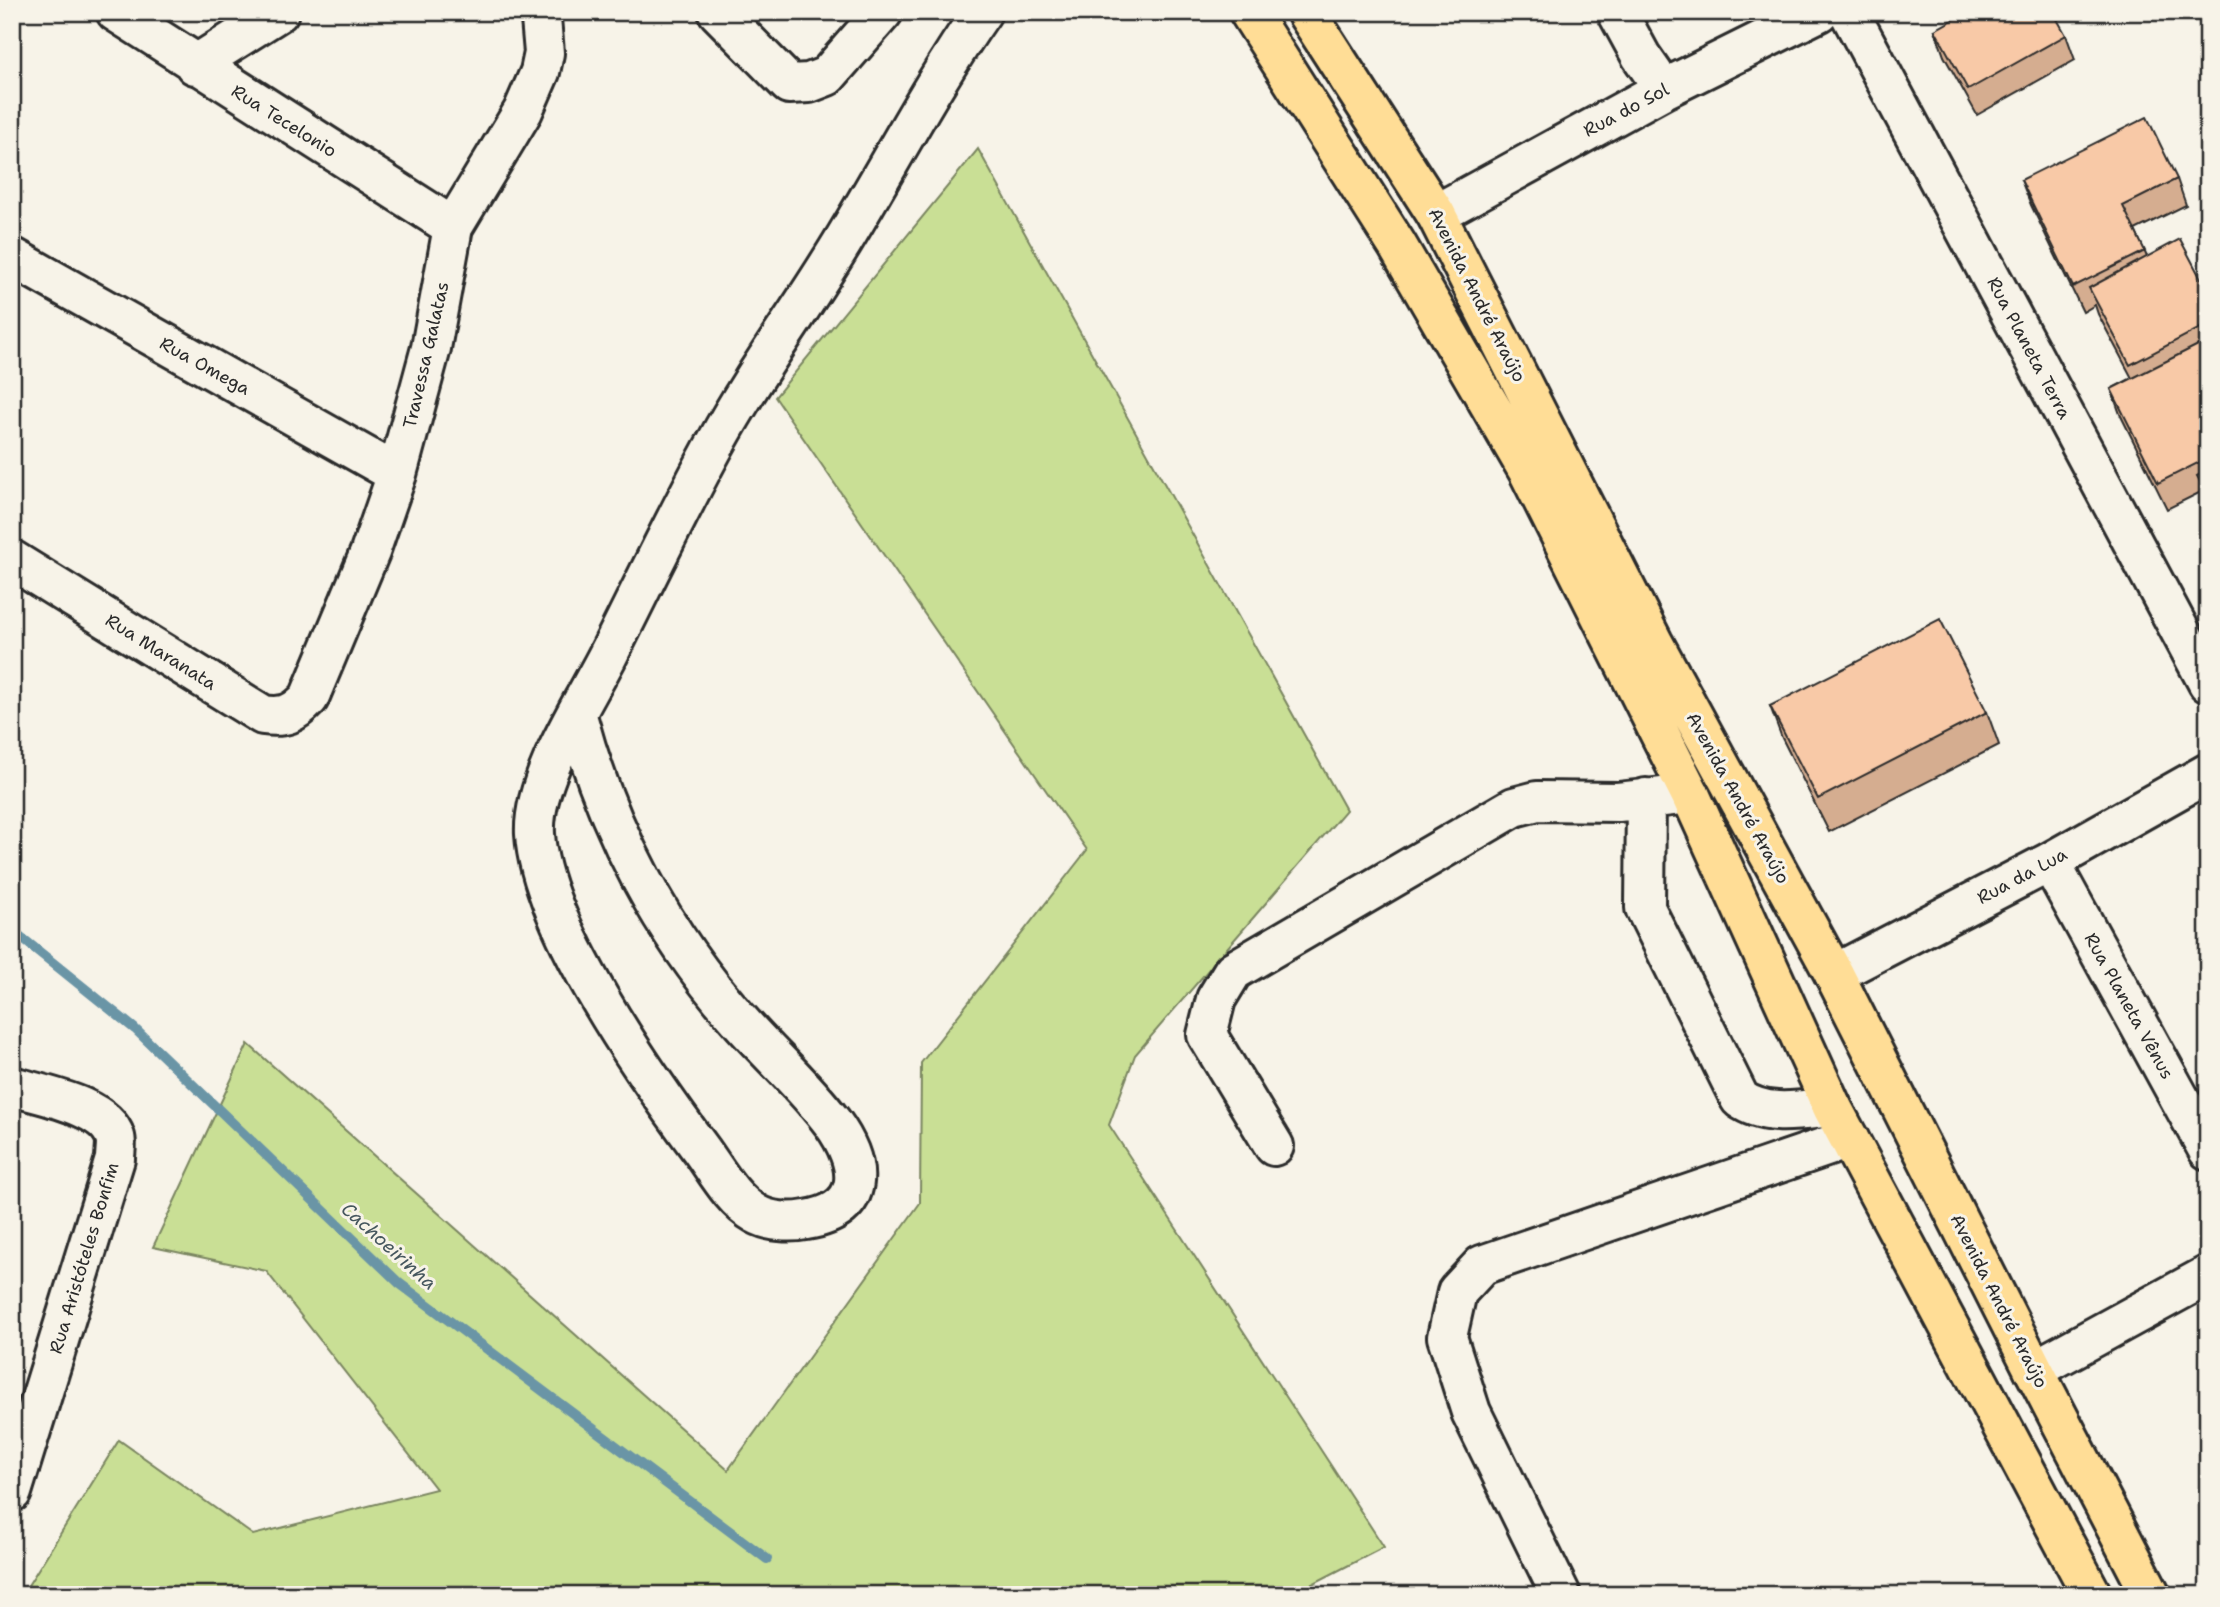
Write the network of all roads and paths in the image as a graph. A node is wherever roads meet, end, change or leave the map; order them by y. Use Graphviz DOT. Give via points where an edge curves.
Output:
graph roads {
  1 [pos="116,12"];
  2 [pos="279,12"];
  3 [pos="718,12"];
  4 [pos="883,12"];
  5 [pos="982,12"];
  6 [pos="1249,12"];
  7 [pos="1306,12"];
  8 [pos="1617,12"];
  9 [pos="1819,12"];
  10 [pos="1849,12"];
  11 [pos="541,19"];
  12 [pos="195,65"];
  13 [pos="1664,89"];
  14 [pos="1436,214"];
  15 [pos="453,227"];
  16 [pos="12,257"];
  17 [pos="397,474"];
  18 [pos="12,560"];
  19 [pos="2208,683"];
  20 [pos="309,698"];
  21 [pos="577,716"];
  22 [pos="2208,772"];
  23 [pos="1690,794"];
  24 [pos="1646,798"];
  25 [pos="2050,862"];
  26 [pos="1834,974"];
  27 [pos="12,1086"];
  28 [pos="1840,1123"];
  29 [pos="1274,1146"];
  30 [pos="2208,1150"];
  31 [pos="2208,1275"];
  32 [pos="2034,1370"];
  33 [pos="12,1492"];
  34 [pos="1561,1595"];
  35 [pos="2092,1595"];
  36 [pos="2151,1595"];
  1 -- 12 [label="street, Rua Tecelonio"];
  2 -- 12 [label="street"];
  3 -- 4 [label="street" via="789,84 827,76"];
  5 -- 21 [label="street" via="718,439"];
  6 -- 23 [label="main road" via="1396,245 1528,471"];
  7 -- 14 [label="main road, Avenida André Araújo"];
  8 -- 13 [label="street"];
  9 -- 13 [label="street, Rua do Sol"];
  10 -- 19 [label="street, Rua Planeta Terra"];
  11 -- 15 [label="street, Travessa Galatas" via="540,72 523,111"];
  12 -- 15 [label="street, Rua Tecelonio"];
  13 -- 14 [label="street, Rua do Sol"];
  14 -- 26 [label="main road, Avenida André Araújo" via="1653,642"];
  15 -- 17 [label="street, Travessa Galatas" via="431,348"];
  16 -- 17 [label="street, Rua Omega"];
  17 -- 20 [label="street, Travessa Galatas"];
  18 -- 20 [label="street, Rua Maranata" via="263,715 295,713"];
  21 -- 21 [label="street" via="590,764 622,843 670,930 738,1019 817,1102 847,1142 855,1163 855,1185 846,1203 831,1213 786,1223 756,1214 734,1195 680,1122 586,975 543,877 535,832 540,789"];
  22 -- 25 [label="street, Rua da Lua"];
  23 -- 24 [label="street"];
  23 -- 28 [label="main road"];
  24 -- 28 [label="street" via="1645,908 1740,1099 1768,1112"];
  24 -- 29 [label="street" via="1537,801 1514,807 1233,971 1216,999 1207,1035"];
  25 -- 26 [label="street, Rua da Lua"];
  25 -- 30 [label="street, Rua Planeta Vênus"];
  26 -- 32 [label="main road, Avenida André Araújo"];
  27 -- 33 [label="street, Rua Aristóteles Bonfim" via="89,1110 106,1121 116,1138 115,1159"];
  28 -- 34 [label="street" via="1482,1265 1457,1292 1447,1337 1471,1412"];
  28 -- 35 [label="main road"];
  31 -- 32 [label="street"];
  32 -- 36 [label="main road, Avenida André Araújo"];
}
